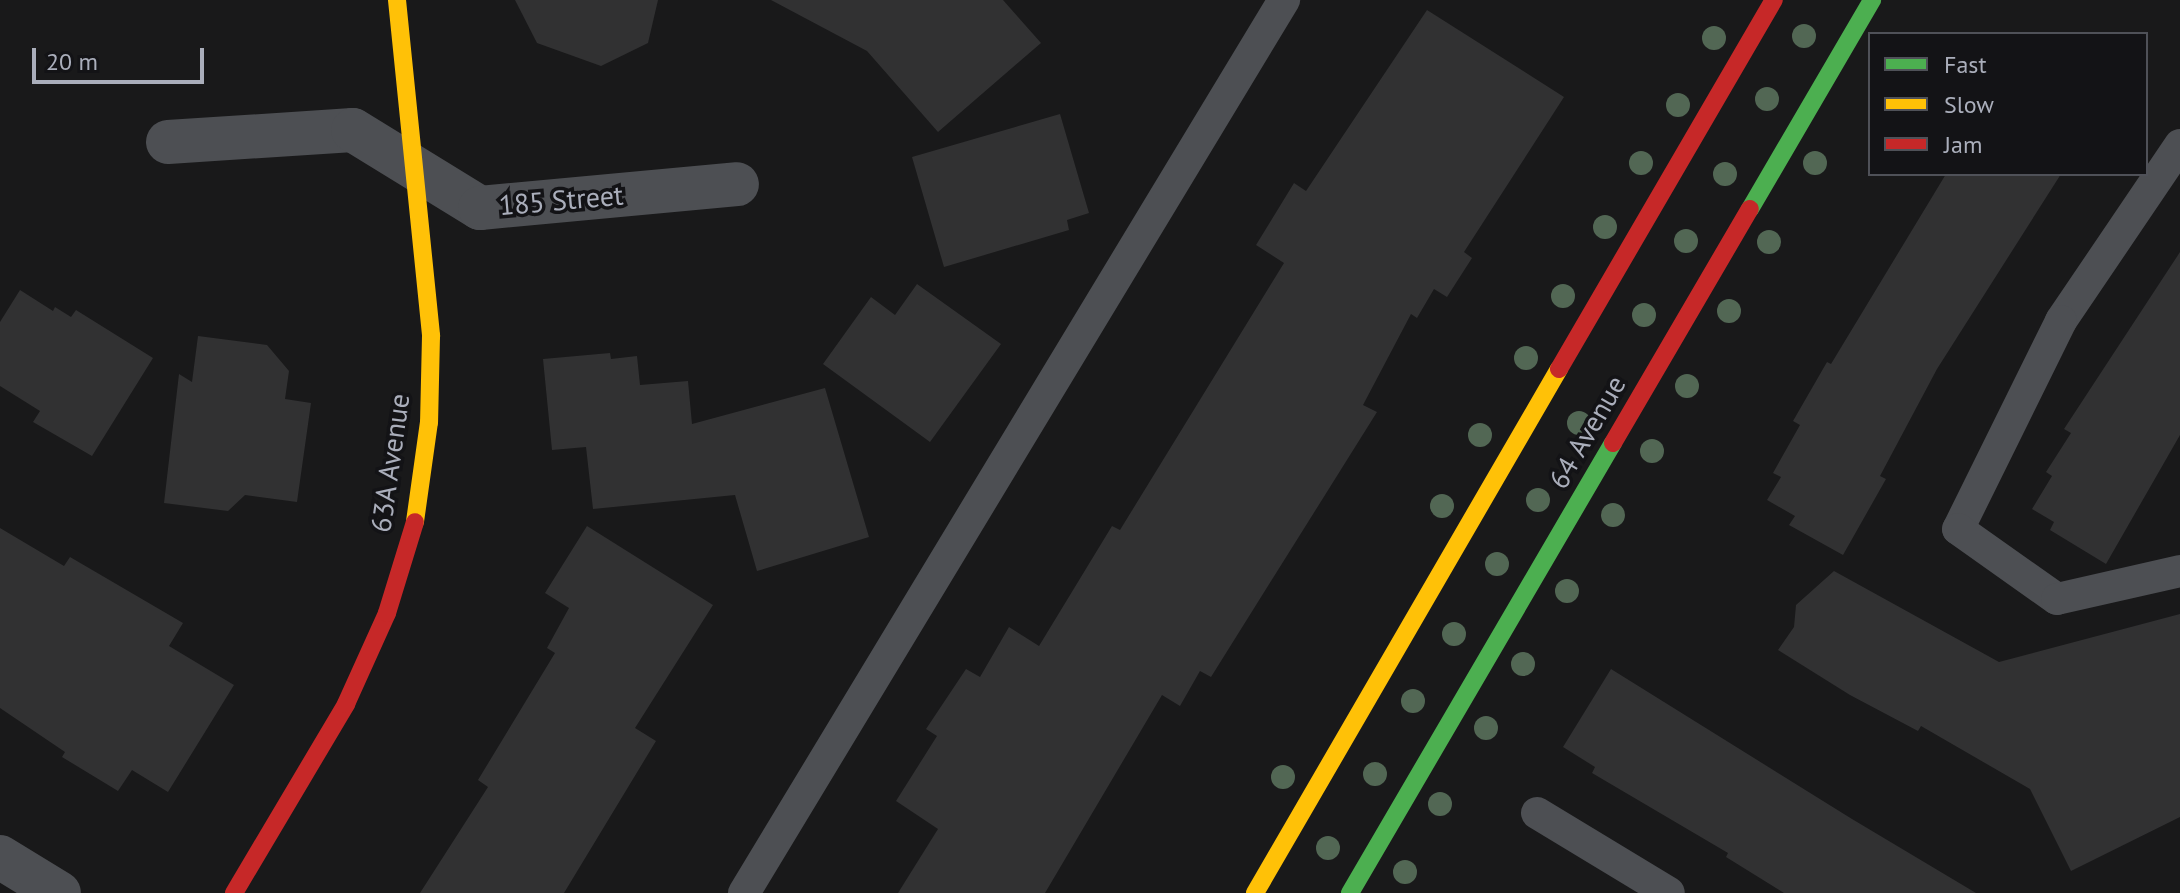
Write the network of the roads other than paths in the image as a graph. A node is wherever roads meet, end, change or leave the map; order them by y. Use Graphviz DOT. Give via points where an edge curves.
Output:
graph roads {
  1 [pos="397,0"];
  2 [pos="1284,0"];
  3 [pos="1774,0"];
  4 [pos="1872,0"];
  5 [pos="168,142"];
  6 [pos="2180,145"];
  7 [pos="415,167"];
  8 [pos="737,184"];
  9 [pos="2180,571"];
  10 [pos="1537,813"];
  11 [pos="0,857"];
  12 [pos="59,893"];
  13 [pos="234,893"];
  14 [pos="744,893"];
  15 [pos="1255,893"];
  16 [pos="1350,893"];
  17 [pos="1669,893"];
  1 -- 7 [label="main road, 63A Avenue"];
  2 -- 14 [label="lane"];
  3 -- 15 [label="main road"];
  4 -- 16 [label="main road, 64 Avenue"];
  5 -- 7 [label="street, 185 Street" via="353,130"];
  6 -- 9 [label="lane" via="2061,321 1958,529 2057,599"];
  7 -- 8 [label="street, 185 Street" via="480,208"];
  7 -- 13 [label="main road, 63A Avenue" via="431,336 429,422 417,514 387,613 346,704"];
  10 -- 17 [label="lane"];
  11 -- 12 [label="street"];
}
